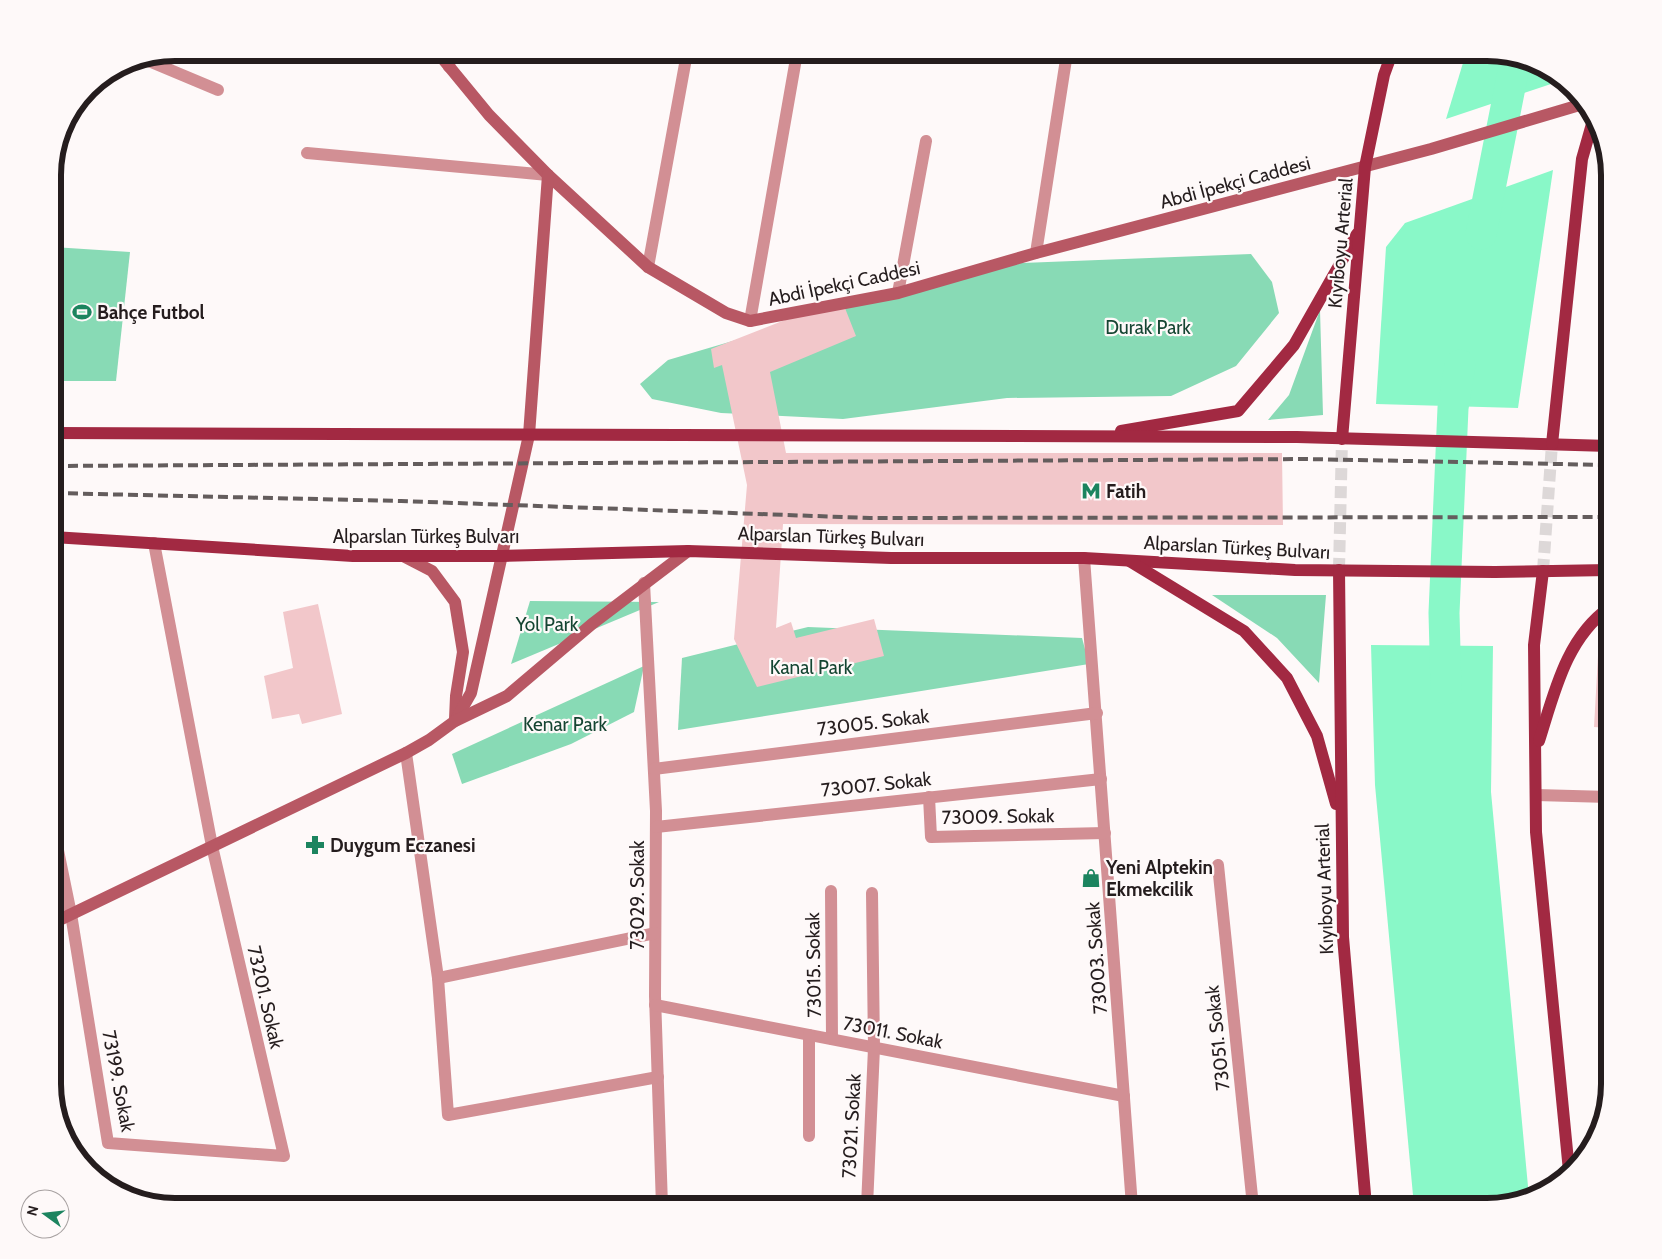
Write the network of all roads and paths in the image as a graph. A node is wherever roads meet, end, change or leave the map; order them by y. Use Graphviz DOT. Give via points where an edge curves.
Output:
graph roads {
  1 [pos="445,61"];
  2 [pos="450,61"];
  3 [pos="685,61"];
  4 [pos="795,61"];
  5 [pos="1066,61"];
  6 [pos="1389,61"];
  7 [pos="155,63"];
  8 [pos="449,67"];
  9 [pos="218,90"];
  10 [pos="1577,106"];
  11 [pos="1591,129"];
  12 [pos="926,141"];
  13 [pos="307,153"];
  14 [pos="1365,167"];
  15 [pos="548,175"];
  16 [pos="1359,230"];
  17 [pos="1036,253"];
  18 [pos="648,267"];
  19 [pos="898,293"];
  20 [pos="750,321"];
  21 [pos="61,433"];
  22 [pos="529,435"];
  23 [pos="1085,437"];
  24 [pos="1342,439"];
  25 [pos="1552,444"];
  26 [pos="1601,446"];
  27 [pos="61,537"];
  28 [pos="154,543"];
  29 [pos="688,551"];
  30 [pos="403,556"];
  31 [pos="502,556"];
  32 [pos="1084,558"];
  33 [pos="1128,560"];
  34 [pos="1339,570"];
  35 [pos="1543,570"];
  36 [pos="1601,570"];
  37 [pos="644,583"];
  38 [pos="1601,614"];
  39 [pos="1097,713"];
  40 [pos="455,721"];
  41 [pos="406,753"];
  42 [pos="1535,753"];
  43 [pos="654,769"];
  44 [pos="1101,779"];
  45 [pos="1536,795"];
  46 [pos="929,797"];
  47 [pos="1601,797"];
  48 [pos="1341,821"];
  49 [pos="656,827"];
  50 [pos="1105,832"];
  51 [pos="212,846"];
  52 [pos="61,865"];
  53 [pos="1218,865"];
  54 [pos="831,891"];
  55 [pos="872,893"];
  56 [pos="71,914"];
  57 [pos="61,919"];
  58 [pos="656,933"];
  59 [pos="438,978"];
  60 [pos="656,1005"];
  61 [pos="809,1035"];
  62 [pos="832,1039"];
  63 [pos="874,1048"];
  64 [pos="658,1076"];
  65 [pos="1124,1096"];
  66 [pos="809,1136"];
  67 [pos="284,1156"];
  68 [pos="1568,1163"];
  69 [pos="662,1198"];
  70 [pos="867,1198"];
  71 [pos="1131,1198"];
  72 [pos="1252,1198"];
  73 [pos="1365,1198"];
  1 -- 8 [label="main road, Abdi İpekçi Caddesi"];
  2 -- 8 [label="street"];
  3 -- 18 [label="street"];
  4 -- 20 [label="street"];
  5 -- 17 [label="street"];
  6 -- 14 [label="main road, Kıyıboyu Arterial"];
  7 -- 9 [label="street"];
  8 -- 15 [label="main road, Abdi İpekçi Caddesi" via="489,115"];
  10 -- 14 [label="main road, Abdi İpekçi Caddesi"];
  11 -- 25 [label="main road" via="1582,159"];
  12 -- 19 [label="street"];
  13 -- 15 [label="street"];
  14 -- 16 [label="main road, Kıyıboyu Arterial"];
  14 -- 17 [label="main road, Abdi İpekçi Caddesi"];
  15 -- 18 [label="main road, Abdi İpekçi Caddesi"];
  15 -- 22 [label="main road"];
  16 -- 23 [label="main road" via="1294,345 1238,411"];
  16 -- 24 [label="main road, Kıyıboyu Arterial"];
  17 -- 19 [label="main road, Abdi İpekçi Caddesi"];
  18 -- 20 [label="main road, Abdi İpekçi Caddesi" via="726,313"];
  19 -- 20 [label="main road, Abdi İpekçi Caddesi"];
  21 -- 22 [label="main road"];
  22 -- 23 [label="main road"];
  22 -- 31 [label="main road"];
  23 -- 24 [label="main road"];
  24 -- 25 [label="main road"];
  25 -- 26 [label="main road"];
  27 -- 28 [label="main road, Alparslan Türkeş Bulvarı"];
  28 -- 30 [label="main road, Alparslan Türkeş Bulvarı" via="353,556"];
  28 -- 51 [label="street, 73201. Sokak"];
  29 -- 31 [label="main road, Alparslan Türkeş Bulvarı"];
  29 -- 32 [label="main road, Alparslan Türkeş Bulvarı" via="891,558"];
  29 -- 37 [label="main road"];
  30 -- 31 [label="main road, Alparslan Türkeş Bulvarı"];
  30 -- 40 [label="main road" via="432,571 455,602 464,652"];
  31 -- 40 [label="main road" via="471,693"];
  32 -- 33 [label="main road, Alparslan Türkeş Bulvarı"];
  32 -- 39 [label="street, 73003. Sokak"];
  33 -- 34 [label="main road, Alparslan Türkeş Bulvarı"];
  33 -- 48 [label="main road" via="1244,632 1287,678 1317,736"];
  34 -- 35 [label="main road, Alparslan Türkeş Bulvarı"];
  34 -- 48 [label="main road, Kıyıboyu Arterial"];
  35 -- 36 [label="main road, Alparslan Türkeş Bulvarı"];
  35 -- 42 [label="main road" via="1534,645"];
  37 -- 40 [label="main road" via="507,696"];
  37 -- 43 [label="street, 73029. Sokak"];
  38 -- 42 [label="main road" via="1562,666"];
  39 -- 43 [label="street, 73005. Sokak"];
  39 -- 44 [label="street, 73003. Sokak"];
  40 -- 41 [label="main road"];
  41 -- 51 [label="main road"];
  41 -- 59 [label="street"];
  42 -- 45 [label="main road"];
  43 -- 49 [label="street, 73029. Sokak"];
  44 -- 46 [label="street, 73007. Sokak"];
  44 -- 50 [label="street, 73003. Sokak"];
  45 -- 47 [label="street"];
  45 -- 68 [label="main road" via="1536,832"];
  46 -- 49 [label="street, 73007. Sokak"];
  46 -- 50 [label="street, 73009. Sokak" via="931,837"];
  48 -- 73 [label="main road, Kıyıboyu Arterial" via="1343,937"];
  49 -- 58 [label="street, 73029. Sokak"];
  50 -- 65 [label="street, 73003. Sokak"];
  51 -- 56 [label="main road"];
  51 -- 67 [label="street, 73201. Sokak"];
  52 -- 56 [label="street"];
  53 -- 72 [label="street, 73051. Sokak"];
  54 -- 62 [label="street, 73015. Sokak"];
  55 -- 63 [label="street, 73021. Sokak"];
  56 -- 57 [label="main road"];
  56 -- 67 [label="street, 73199. Sokak" via="108,1143"];
  58 -- 59 [label="street"];
  58 -- 60 [label="street, 73029. Sokak"];
  59 -- 64 [label="street" via="448,1115"];
  60 -- 61 [label="street, 73011. Sokak"];
  60 -- 64 [label="street, 73029. Sokak"];
  61 -- 62 [label="street, 73011. Sokak"];
  61 -- 66 [label="street"];
  62 -- 63 [label="street, 73011. Sokak"];
  63 -- 65 [label="street, 73011. Sokak"];
  63 -- 70 [label="street, 73021. Sokak"];
  64 -- 69 [label="street, 73029. Sokak"];
  65 -- 71 [label="street, 73003. Sokak"];
}
